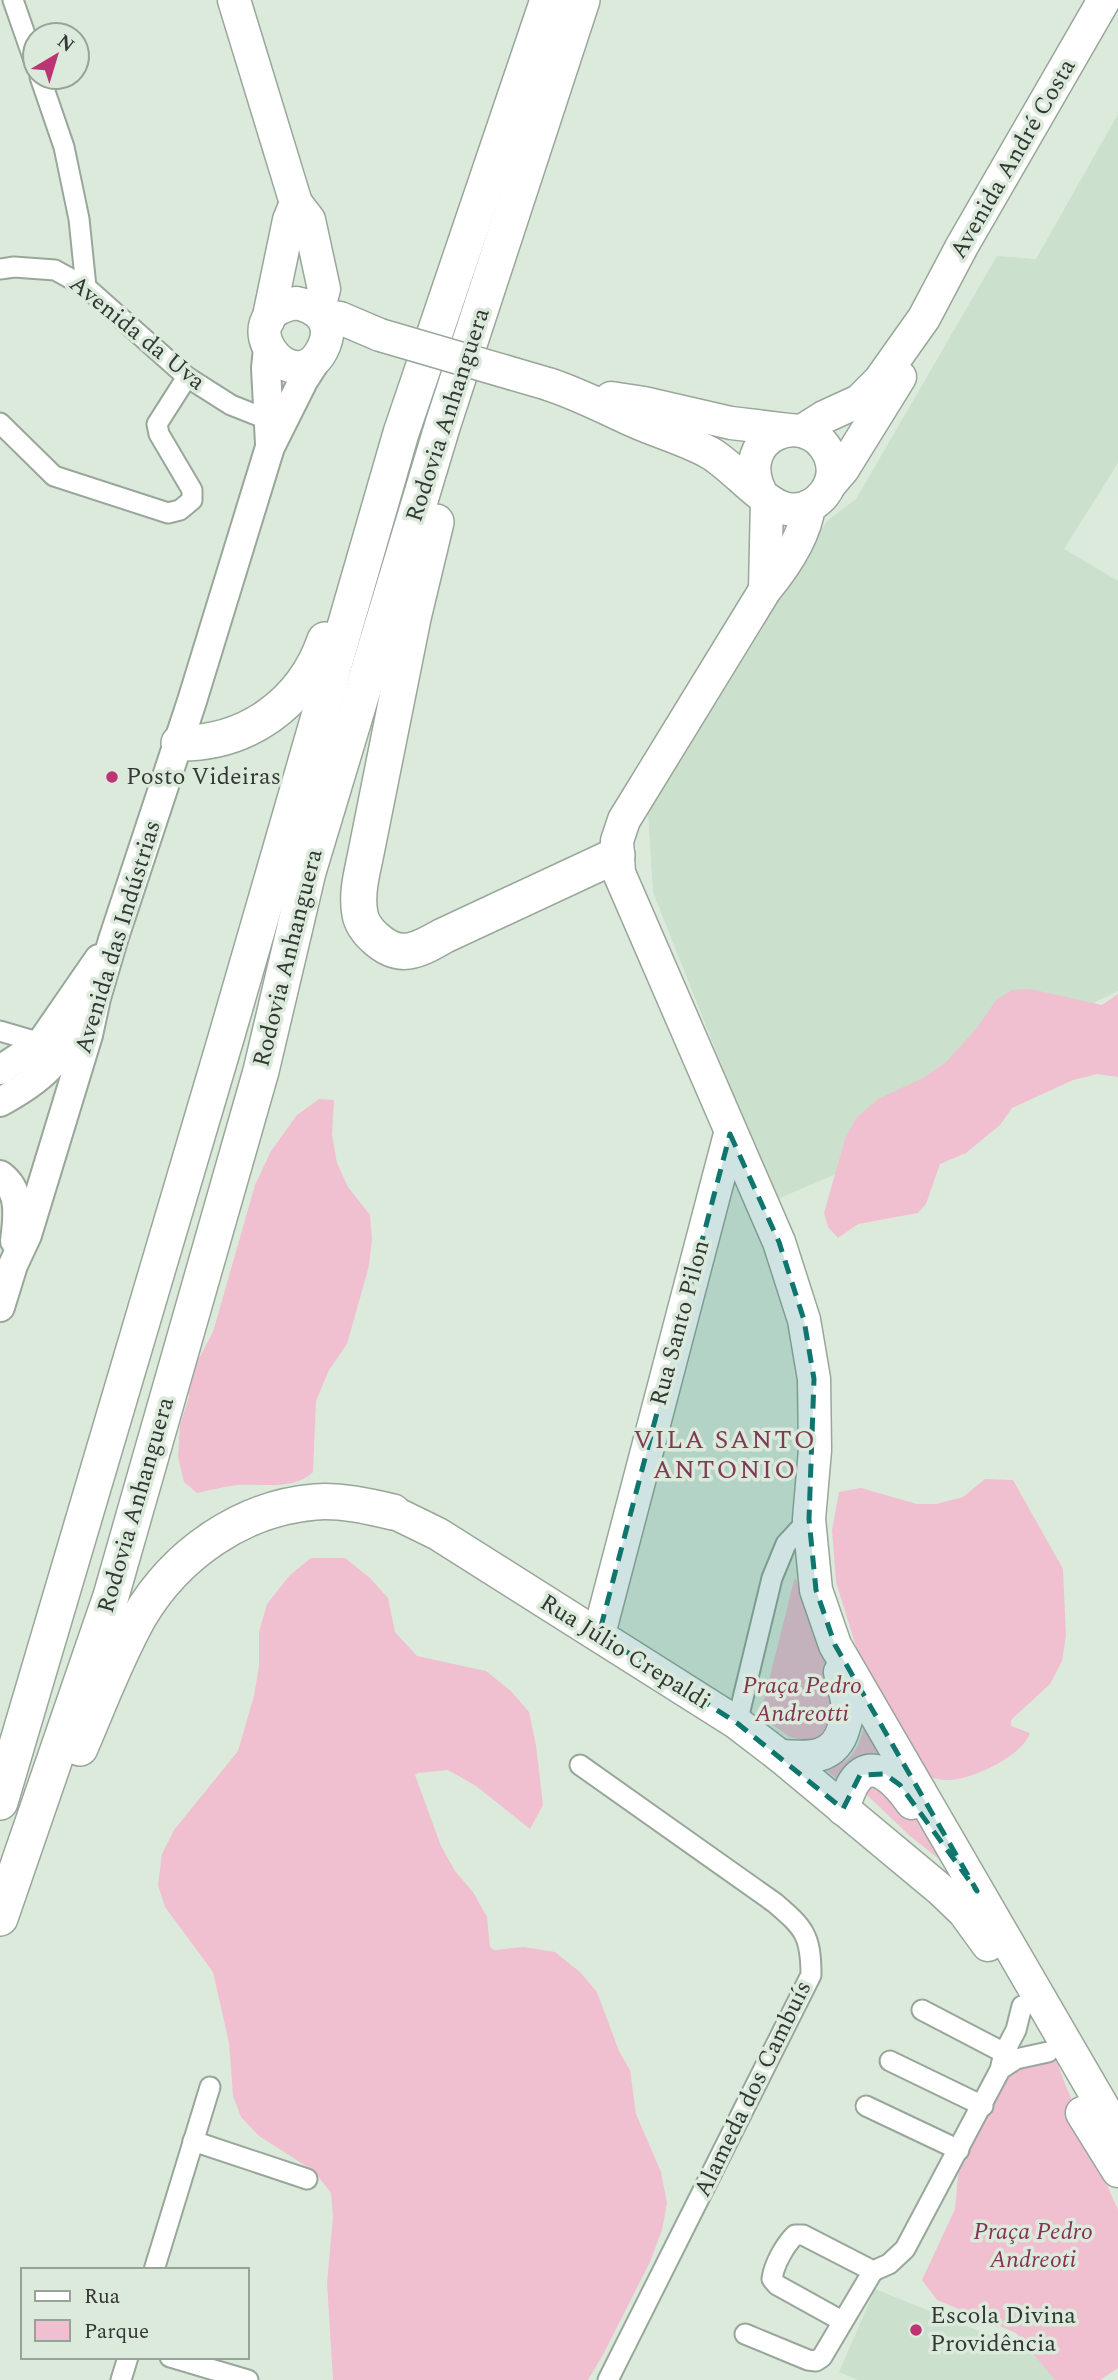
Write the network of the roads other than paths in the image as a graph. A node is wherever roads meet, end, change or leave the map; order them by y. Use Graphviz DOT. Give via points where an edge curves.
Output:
graph roads {
  1 [pos="13,0"];
  2 [pos="234,0"];
  3 [pos="548,0"];
  4 [pos="582,0"];
  5 [pos="1104,0"];
  6 [pos="21,23"];
  7 [pos="45,91"];
  8 [pos="296,203"];
  9 [pos="0,269"];
  10 [pos="86,286"];
  11 [pos="924,318"];
  12 [pos="321,332"];
  13 [pos="268,335"];
  14 [pos="187,377"];
  15 [pos="562,389"];
  16 [pos="0,423"];
  17 [pos="443,424"];
  18 [pos="796,431"];
  19 [pos="401,433"];
  20 [pos="269,434"];
  21 [pos="831,483"];
  22 [pos="764,497"];
  23 [pos="809,506"];
  24 [pos="765,590"];
  25 [pos="179,743"];
  26 [pos="617,855"];
  27 [pos="113,940"];
  28 [pos="96,998"];
  29 [pos="0,1031"];
  30 [pos="41,1043"];
  31 [pos="0,1070"];
  32 [pos="0,1102"];
  33 [pos="730,1134"];
  34 [pos="0,1175"];
  35 [pos="762,1205"];
  36 [pos="710,1211"];
  37 [pos="13,1265"];
  38 [pos="0,1307"];
  39 [pos="393,1512"];
  40 [pos="809,1519"];
  41 [pos="599,1634"];
  42 [pos="835,1645"];
  43 [pos="737,1723"];
  44 [pos="780,1756"];
  45 [pos="580,1765"];
  46 [pos="0,1802"];
  47 [pos="843,1809"];
  48 [pos="977,1891"];
  49 [pos="0,1921"];
  50 [pos="1022,2006"];
  51 [pos="922,2010"];
  52 [pos="1048,2052"];
  53 [pos="1007,2060"];
  54 [pos="890,2061"];
  55 [pos="210,2087"];
  56 [pos="866,2106"];
  57 [pos="983,2106"];
  58 [pos="1118,2133"];
  59 [pos="193,2141"];
  60 [pos="959,2150"];
  61 [pos="1118,2171"];
  62 [pos="307,2179"];
  63 [pos="155,2268"];
  64 [pos="873,2271"];
  65 [pos="842,2321"];
  66 [pos="745,2334"];
  67 [pos="127,2359"];
  68 [pos="177,2359"];
  69 [pos="121,2380"];
  70 [pos="248,2380"];
  71 [pos="608,2380"];
  1 -- 6 [label="street"];
  2 -- 8 [label="main road"];
  3 -- 19 [label="highway, Rodovia Anhanguera"];
  4 -- 17 [label="highway, Rodovia Anhanguera"];
  5 -- 11 [label="main road, Avenida André Costa"];
  7 -- 10 [label="street" via="64,147 79,219"];
  8 -- 12 [label="main road" via="309,220 324,289"];
  8 -- 13 [label="main road"];
  9 -- 10 [label="street, Avenida da Uva" via="55,270"];
  10 -- 14 [label="street, Avenida da Uva"];
  11 -- 18 [label="main road" via="880,380 859,401"];
  11 -- 21 [label="main road" via="916,352"];
  12 -- 13 [label="main road" via="308,305 296,303 275,311"];
  12 -- 13 [label="main road" via="309,364 290,366 281,363"];
  12 -- 15 [label="main road, bridge" via="377,334"];
  12 -- 20 [label="main road, Avenida das Indústrias" via="303,381"];
  13 -- 20 [label="main road, Avenida das Indústrias"];
  14 -- 16 [label="street" via="157,424 192,490 192,500 168,513 54,476"];
  14 -- 20 [label="street, Avenida da Uva"];
  15 -- 18 [label="main road" via="731,423"];
  15 -- 22 [label="main road" via="702,449"];
  17 -- 26 [label="highway" via="445,482 366,853 360,916 383,946 398,952 417,951"];
  17 -- 49 [label="highway, Rodovia Anhanguera" via="308,872 261,1071 111,1596"];
  18 -- 21 [label="main road" via="815,437 824,446 833,470"];
  18 -- 22 [label="main road" via="776,434 756,453 754,481"];
  19 -- 25 [label="highway" via="379,480 323,648 305,680 289,701 265,720 232,736"];
  19 -- 46 [label="highway, Rodovia Anhanguera"];
  20 -- 25 [label="main road, Avenida das Indústrias"];
  21 -- 23 [label="main road"];
  22 -- 23 [label="main road" via="788,509"];
  22 -- 24 [label="main road"];
  23 -- 24 [label="main road" via="807,524"];
  24 -- 26 [label="main road" via="624,820"];
  25 -- 27 [label="main road, Avenida das Indústrias"];
  26 -- 33 [label="main road" via="619,873"];
  27 -- 28 [label="main road, Avenida das Indústrias"];
  27 -- 30 [label="main road"];
  28 -- 32 [label="main road" via="54,1062 29,1086"];
  28 -- 37 [label="main road, Avenida das Indústrias" via="31,1222"];
  29 -- 30 [label="street"];
  30 -- 31 [label="main road"];
  33 -- 35 [label="main road"];
  33 -- 36 [label="main road, Rua Santo Pilon"];
  34 -- 37 [label="main road" via="16,1195"];
  35 -- 36 [label="main road" via="742,1195 733,1196"];
  35 -- 40 [label="main road" via="804,1320 814,1379 815,1450"];
  36 -- 41 [label="main road, Rua Santo Pilon"];
  37 -- 38 [label="main road, Avenida das Indústrias"];
  39 -- 41 [label="main road, Rua Júlio Crepaldi" via="438,1534"];
  39 -- 49 [label="highway" via="356,1503 316,1502 279,1508 215,1535 184,1561 140,1616"];
  40 -- 42 [label="main road" via="816,1590"];
  40 -- 43 [label="street" via="786,1544 772,1578"];
  41 -- 43 [label="main road, Rua Júlio Crepaldi"];
  42 -- 44 [label="main road" via="848,1712 841,1737 820,1756"];
  42 -- 48 [label="main road"];
  43 -- 44 [label="main road, Rua Júlio Crepaldi"];
  44 -- 47 [label="main road, Rua Júlio Crepaldi"];
  45 -- 71 [label="street, Alameda dos Cambuís" via="775,1903 800,1925 811,1949 811,1975"];
  47 -- 48 [label="main road" via="860,1775 872,1771 885,1774 900,1785 939,1845"];
  47 -- 50 [label="main road, Rua Júlio Crepaldi" via="964,1912"];
  48 -- 58 [label="main road"];
  50 -- 52 [label="main road, Rua Júlio Crepaldi"];
  50 -- 53 [label="street"];
  51 -- 53 [label="street"];
  52 -- 53 [label="street"];
  52 -- 61 [label="main road, Rua Júlio Crepaldi"];
  53 -- 57 [label="street"];
  54 -- 57 [label="street"];
  55 -- 59 [label="street"];
  56 -- 60 [label="street"];
  57 -- 60 [label="street"];
  59 -- 62 [label="street"];
  59 -- 63 [label="street"];
  60 -- 64 [label="street" via="905,2249"];
  64 -- 65 [label="street"];
  64 -- 65 [label="street" via="803,2235 790,2241 772,2279"];
  65 -- 66 [label="street" via="816,2361"];
  67 -- 69 [label="street"];
  68 -- 70 [label="street"];
}
